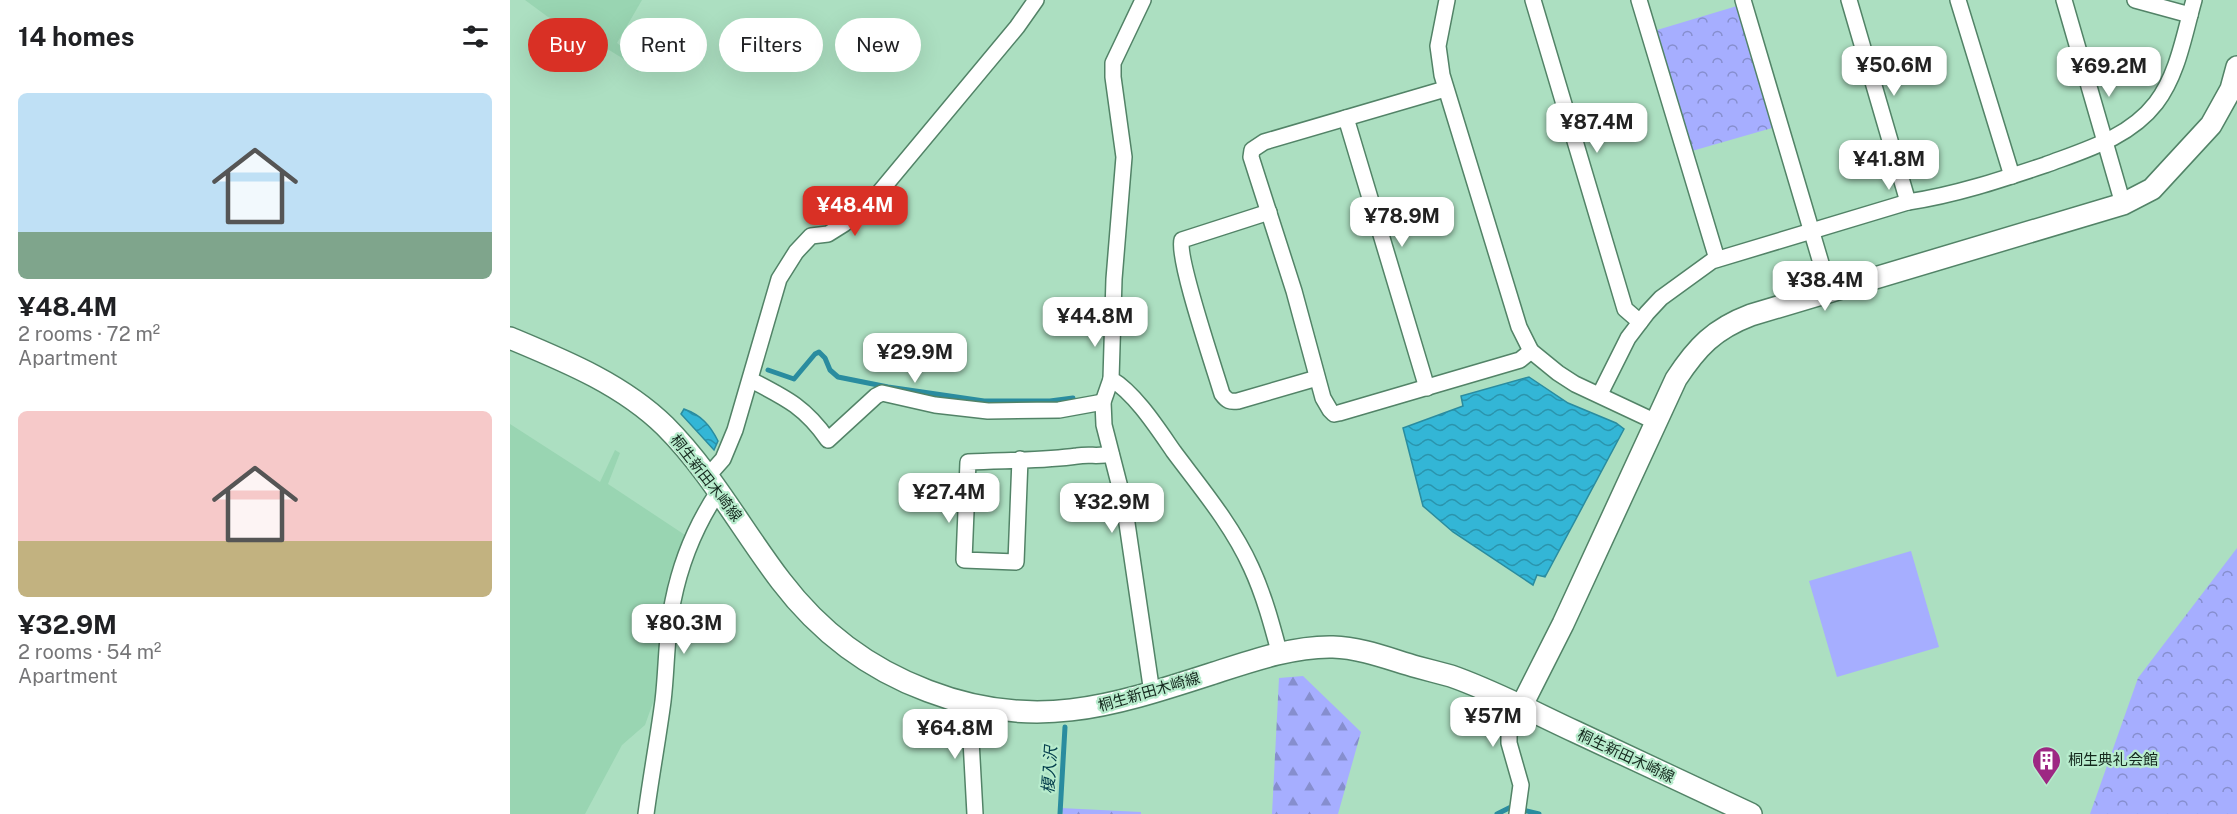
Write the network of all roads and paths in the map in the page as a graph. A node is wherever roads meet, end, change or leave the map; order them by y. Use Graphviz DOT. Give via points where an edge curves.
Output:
graph roads {
  1 [pos="1036,0"];
  2 [pos="1143,0"];
  3 [pos="1447,0"];
  4 [pos="1533,0"];
  5 [pos="1639,0"];
  6 [pos="1743,0"];
  7 [pos="1849,0"];
  8 [pos="1958,0"];
  9 [pos="2064,0"];
  10 [pos="2135,0"];
  11 [pos="2192,7"];
  12 [pos="2237,67"];
  13 [pos="1445,89"];
  14 [pos="1346,118"];
  15 [pos="2104,143"];
  16 [pos="2012,176"];
  17 [pos="1908,202"];
  18 [pos="2123,204"];
  19 [pos="1269,212"];
  20 [pos="1812,232"];
  21 [pos="1717,259"];
  22 [pos="1829,290"];
  23 [pos="1640,322"];
  24 [pos="510,338"];
  25 [pos="1532,351"];
  26 [pos="1317,378"];
  27 [pos="751,380"];
  28 [pos="1111,380"];
  29 [pos="1427,388"];
  30 [pos="1600,394"];
  31 [pos="1103,402"];
  32 [pos="1656,422"];
  33 [pos="1110,454"];
  34 [pos="1020,459"];
  35 [pos="713,485"];
  36 [pos="1280,655"];
  37 [pos="1152,693"];
  38 [pos="970,705"];
  39 [pos="1521,706"];
  40 [pos="1518,807"];
  41 [pos="646,814"];
  42 [pos="975,814"];
  43 [pos="1751,814"];
  1 -- 27 [label="street" via="878,194 844,224 828,234 812,236 796,252 778,279"];
  2 -- 28 [label="street" via="1113,63 1124,157"];
  3 -- 13 [label="street" via="1438,46"];
  4 -- 23 [label="street" via="1625,309"];
  5 -- 21 [label="street"];
  6 -- 20 [label="street"];
  7 -- 17 [label="street"];
  8 -- 16 [label="street"];
  9 -- 15 [label="street"];
  10 -- 11 [label="street"];
  11 -- 15 [label="street" via="2172,76 2156,102 2140,120"];
  12 -- 18 [label="main road" via="2231,88 2211,125 2151,189"];
  13 -- 14 [label="street"];
  13 -- 25 [label="street" via="1519,327"];
  14 -- 19 [label="street" via="1264,142 1252,150"];
  14 -- 29 [label="street"];
  15 -- 16 [label="street"];
  15 -- 18 [label="street"];
  16 -- 17 [label="street"];
  17 -- 20 [label="street"];
  18 -- 22 [label="main road"];
  19 -- 26 [label="street"];
  19 -- 26 [label="street" via="1182,240 1182,255 1197,309 1222,394 1230,402"];
  20 -- 21 [label="street"];
  20 -- 22 [label="street"];
  21 -- 23 [label="street" via="1661,298"];
  22 -- 32 [label="main road" via="1736,320 1710,336 1676,379"];
  23 -- 30 [label="street"];
  24 -- 35 [label="main road, 桐生新田木崎線" via="568,362 631,398 663,424"];
  25 -- 29 [label="street" via="1520,360"];
  25 -- 30 [label="street" via="1575,384"];
  26 -- 29 [label="street" via="1326,405 1334,414"];
  27 -- 31 [label="street" via="795,404 828,440 882,393 988,411 1059,410"];
  27 -- 35 [label="street"];
  28 -- 31 [label="street"];
  28 -- 36 [label="street" via="1152,421 1235,536 1252,569"];
  30 -- 32 [label="street"];
  31 -- 33 [label="street"];
  32 -- 39 [label="main road"];
  33 -- 34 [label="street"];
  33 -- 37 [label="street" via="1124,503"];
  34 -- 34 [label="street" via="968,462 964,560 1016,561"];
  35 -- 38 [label="main road, 桐生新田木崎線" via="780,580 820,625 886,673"];
  35 -- 41 [label="street" via="672,602"];
  36 -- 37 [label="main road, 桐生新田木崎線"];
  36 -- 39 [label="main road, 桐生新田木崎線" via="1329,647 1385,657 1452,676"];
  37 -- 38 [label="main road, 桐生新田木崎線" via="1092,708 1055,712"];
  38 -- 42 [label="street"];
  39 -- 40 [label="street" via="1509,735 1521,785"];
  39 -- 43 [label="main road, 桐生新田木崎線"];
}
